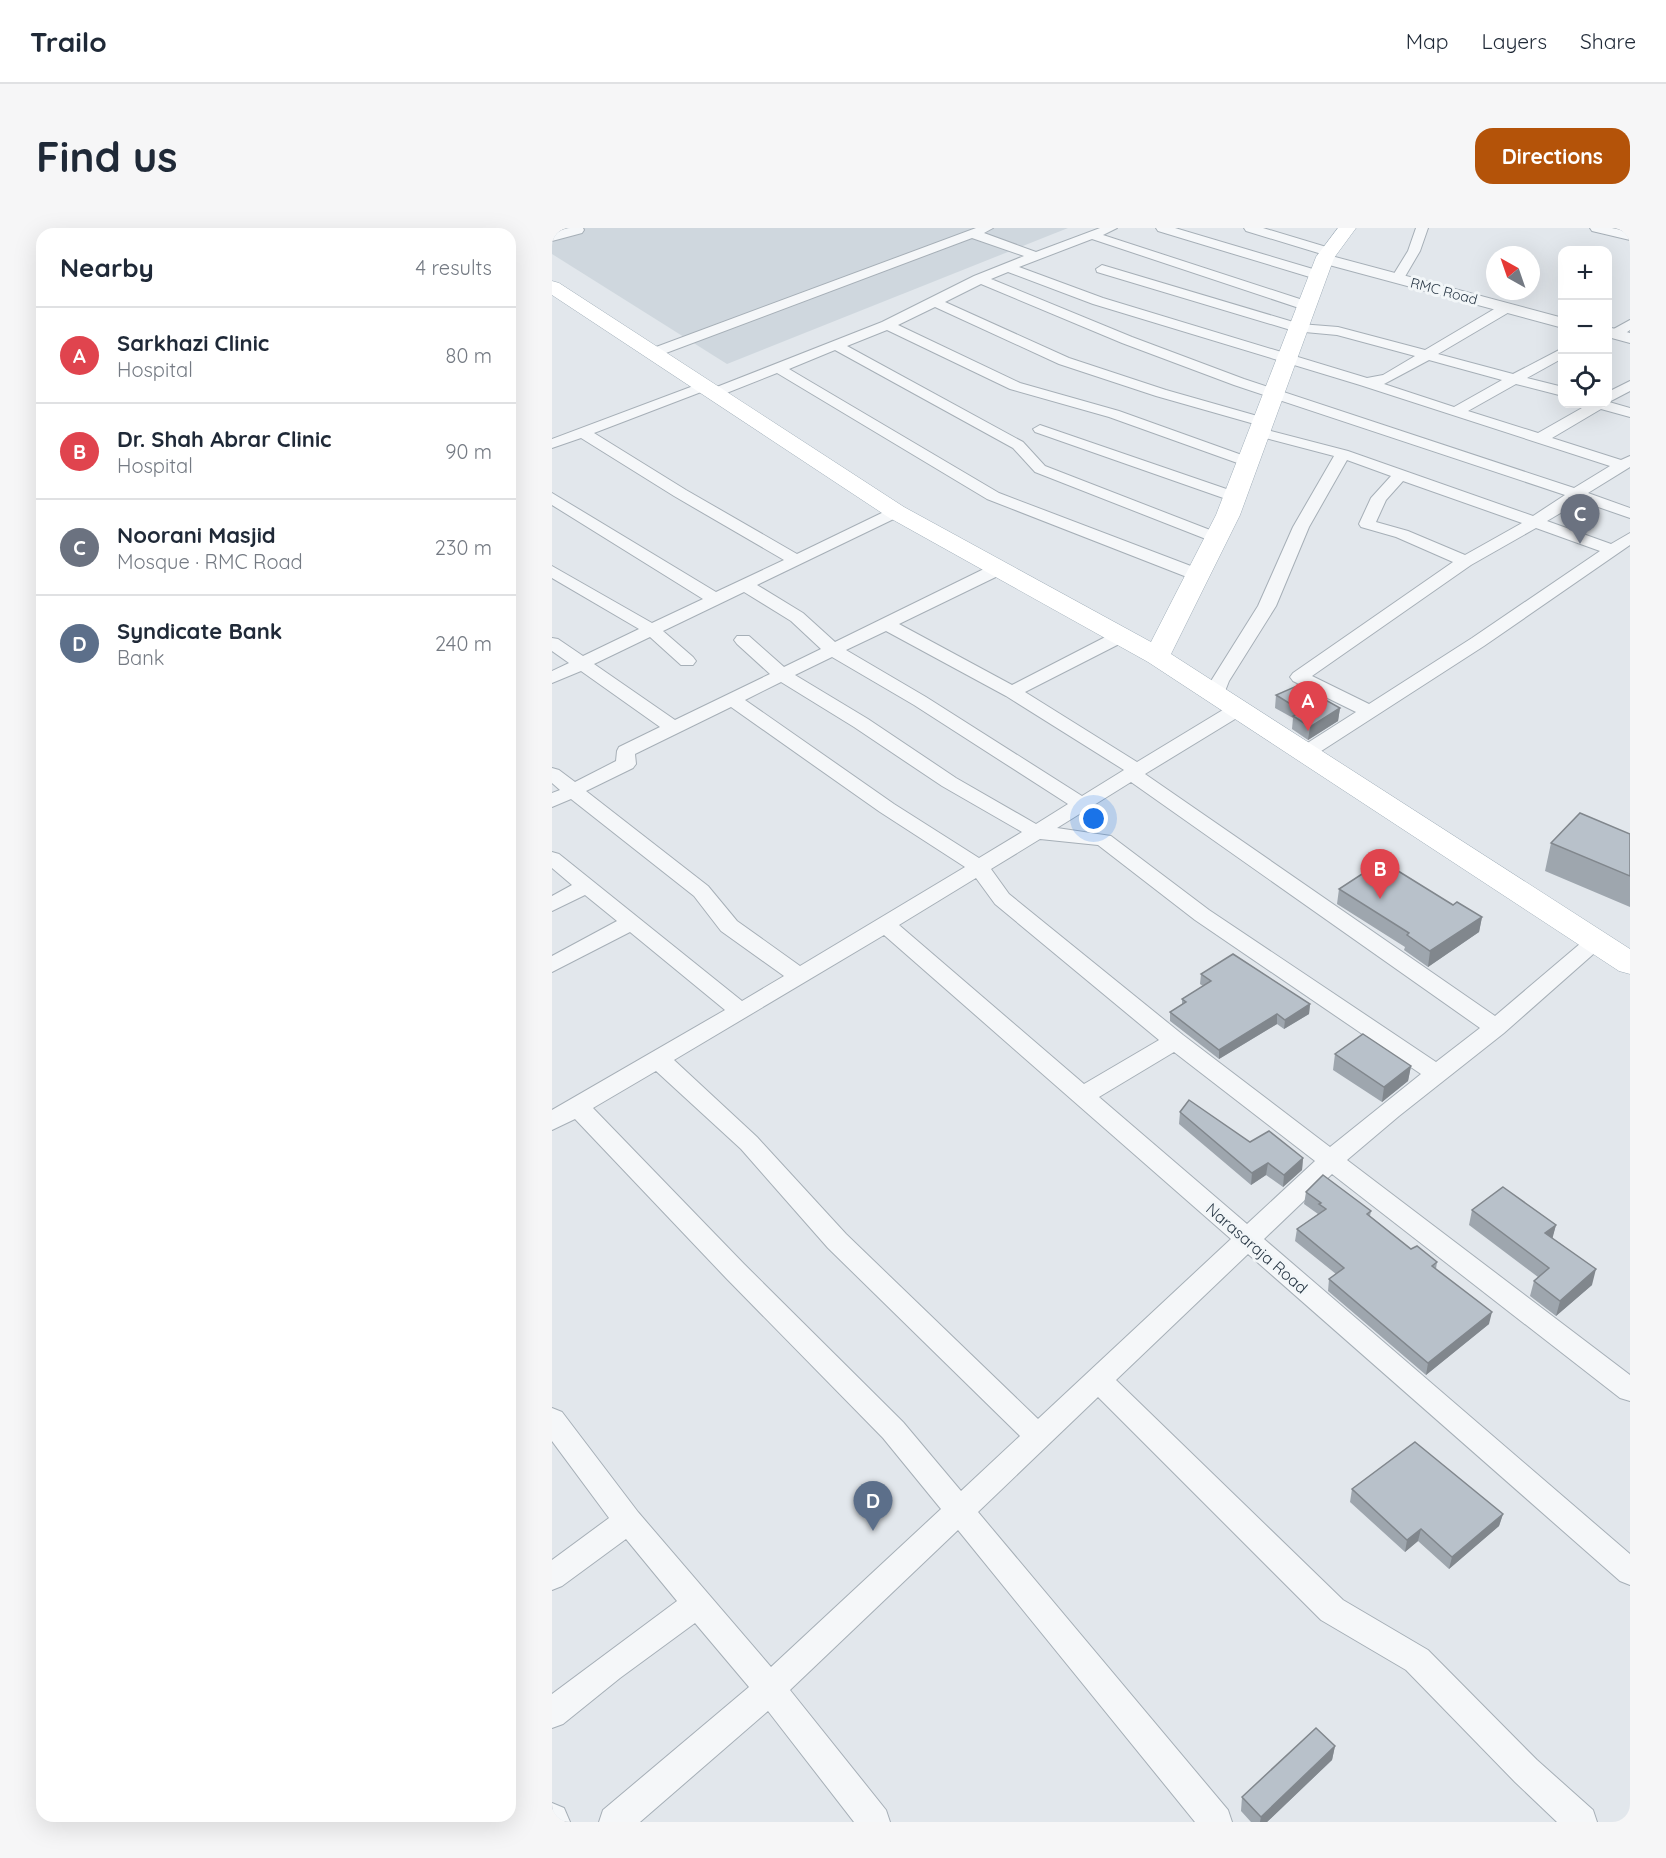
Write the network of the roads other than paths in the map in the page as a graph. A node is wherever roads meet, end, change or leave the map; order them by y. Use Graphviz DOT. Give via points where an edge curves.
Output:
graph roads {
  1 [pos="987,228"];
  2 [pos="1111,228"];
  3 [pos="1161,228"];
  4 [pos="1250,228"];
  5 [pos="1345,228"];
  6 [pos="1422,228"];
  7 [pos="1596,228"];
  8 [pos="580,229"];
  9 [pos="971,233"];
  10 [pos="1091,235"];
  11 [pos="1630,236"];
  12 [pos="552,237"];
  13 [pos="1035,256"];
  14 [pos="1324,261"];
  15 [pos="1007,267"];
  16 [pos="1102,269"];
  17 [pos="1398,277"];
  18 [pos="979,279"];
  19 [pos="554,290"];
  20 [pos="933,301"];
  21 [pos="1307,306"];
  22 [pos="1506,308"];
  23 [pos="1558,320"];
  24 [pos="1558,320"];
  25 [pos="1630,324"];
  26 [pos="887,325"];
  27 [pos="1299,328"];
  28 [pos="1618,336"];
  29 [pos="835,345"];
  30 [pos="653,353"];
  31 [pos="1559,354"];
  32 [pos="1429,355"];
  33 [pos="1287,359"];
  34 [pos="778,368"];
  35 [pos="1515,378"];
  36 [pos="1353,379"];
  37 [pos="1630,385"];
  38 [pos="709,390"];
  39 [pos="1558,391"];
  40 [pos="1274,394"];
  41 [pos="1612,396"];
  42 [pos="1592,408"];
  43 [pos="1612,408"];
  44 [pos="1455,412"];
  45 [pos="1630,413"];
  46 [pos="1261,427"];
  47 [pos="1040,429"];
  48 [pos="582,432"];
  49 [pos="1541,438"];
  50 [pos="552,444"];
  51 [pos="1343,454"];
  52 [pos="1248,462"];
  53 [pos="1626,463"];
  54 [pos="1400,475"];
  55 [pos="1576,493"];
  56 [pos="1235,497"];
  57 [pos="552,498"];
  58 [pos="896,512"];
  59 [pos="1630,513"];
  60 [pos="1534,520"];
  61 [pos="1217,538"];
  62 [pos="1630,538"];
  63 [pos="1613,550"];
  64 [pos="796,560"];
  65 [pos="1465,561"];
  66 [pos="998,569"];
  67 [pos="552,571"];
  68 [pos="1198,575"];
  69 [pos="745,585"];
  70 [pos="712,601"];
  71 [pos="885,623"];
  72 [pos="652,630"];
  73 [pos="1121,636"];
  74 [pos="743,640"];
  75 [pos="552,643"];
  76 [pos="833,650"];
  77 [pos="1157,656"];
  78 [pos="687,661"];
  79 [pos="582,664"];
  80 [pos="783,676"];
  81 [pos="552,678"];
  82 [pos="1011,692"];
  83 [pos="733,700"];
  84 [pos="1227,702"];
  85 [pos="1371,712"];
  86 [pos="674,728"];
  87 [pos="1305,753"];
  88 [pos="1135,772"];
  89 [pos="552,774"];
  90 [pos="573,791"];
  91 [pos="552,801"];
  92 [pos="1082,804"];
  93 [pos="1036,832"];
  94 [pos="552,858"];
  95 [pos="978,866"];
  96 [pos="587,886"];
  97 [pos="552,904"];
  98 [pos="632,922"];
  99 [pos="885,924"];
  100 [pos="1596,942"];
  101 [pos="1630,964"];
  102 [pos="552,965"];
  103 [pos="799,976"];
  104 [pos="740,1011"];
  105 [pos="1496,1028"];
  106 [pos="1175,1041"];
  107 [pos="658,1059"];
  108 [pos="1437,1074"];
  109 [pos="1083,1096"];
  110 [pos="577,1106"];
  111 [pos="552,1121"];
  112 [pos="1330,1161"];
  113 [pos="1246,1238"];
  114 [pos="1098,1380"];
  115 [pos="1630,1390"];
  116 [pos="552,1420"];
  117 [pos="1039,1437"];
  118 [pos="960,1511"];
  119 [pos="628,1521"];
  120 [pos="1630,1572"];
  121 [pos="552,1577"];
  122 [pos="698,1604"];
  123 [pos="770,1689"];
  124 [pos="552,1713"];
  125 [pos="615,1822"];
  126 [pos="874,1822"];
  127 [pos="1216,1822"];
  128 [pos="1581,1822"];
  1 -- 9 [label="street"];
  2 -- 10 [label="street"];
  3 -- 14 [label="street"];
  4 -- 14 [label="street"];
  5 -- 14 [label="main road"];
  6 -- 17 [label="street"];
  7 -- 11 [label="street"];
  8 -- 12 [label="street"];
  9 -- 13 [label="street"];
  9 -- 30 [label="street"];
  10 -- 13 [label="street"];
  10 -- 21 [label="street"];
  13 -- 15 [label="street"];
  14 -- 17 [label="street, RMC Road"];
  14 -- 21 [label="main road"];
  14 -- 22 [label="street, RMC Road"];
  15 -- 18 [label="street"];
  15 -- 33 [label="street" via="1098,301"];
  16 -- 27 [label="street"];
  17 -- 23 [label="street, RMC Road"];
  18 -- 20 [label="street"];
  18 -- 40 [label="street"];
  19 -- 30 [label="main road"];
  20 -- 26 [label="street"];
  20 -- 46 [label="street" via="1064,361"];
  21 -- 27 [label="main road"];
  22 -- 24 [label="street, RMC Road"];
  22 -- 32 [label="street"];
  25 -- 28 [label="street"];
  26 -- 29 [label="street"];
  26 -- 52 [label="street" via="1015,386 1114,414"];
  27 -- 32 [label="street" via="1338,331"];
  27 -- 33 [label="main road"];
  29 -- 34 [label="street"];
  29 -- 61 [label="street" via="1018,445 1040,469"];
  30 -- 38 [label="main road"];
  31 -- 35 [label="street"];
  32 -- 35 [label="street"];
  32 -- 36 [label="street" via="1376,382"];
  33 -- 36 [label="street"];
  33 -- 40 [label="main road"];
  34 -- 38 [label="street"];
  34 -- 68 [label="street" via="993,496"];
  35 -- 39 [label="street"];
  35 -- 44 [label="street"];
  36 -- 44 [label="street"];
  37 -- 41 [label="street"];
  38 -- 48 [label="street"];
  38 -- 58 [label="main road"];
  40 -- 46 [label="main road"];
  40 -- 55 [label="street"];
  42 -- 49 [label="street"];
  43 -- 45 [label="street"];
  44 -- 49 [label="street"];
  46 -- 51 [label="street"];
  46 -- 52 [label="main road"];
  47 -- 56 [label="street"];
  48 -- 50 [label="street"];
  48 -- 64 [label="street"];
  49 -- 53 [label="street"];
  51 -- 54 [label="street"];
  51 -- 84 [label="street" via="1301,527 1267,606 1220,681"];
  52 -- 56 [label="main road"];
  53 -- 55 [label="street"];
  54 -- 60 [label="street"];
  54 -- 65 [label="street" via="1379,498 1367,524 1402,534"];
  55 -- 59 [label="street"];
  55 -- 60 [label="street" via="1568,502"];
  56 -- 61 [label="main road"];
  57 -- 70 [label="street" via="710,596"];
  58 -- 64 [label="street"];
  58 -- 66 [label="main road"];
  60 -- 63 [label="street"];
  60 -- 65 [label="street"];
  61 -- 68 [label="main road"];
  62 -- 63 [label="street"];
  63 -- 85 [label="street"];
  64 -- 69 [label="street"];
  65 -- 85 [label="street" via="1299,677"];
  66 -- 71 [label="street"];
  66 -- 73 [label="main road"];
  67 -- 72 [label="street"];
  68 -- 77 [label="main road"];
  69 -- 70 [label="street"];
  69 -- 76 [label="street" via="797,617"];
  70 -- 72 [label="street"];
  71 -- 76 [label="street"];
  71 -- 82 [label="street"];
  72 -- 78 [label="street"];
  72 -- 79 [label="street"];
  73 -- 77 [label="main road"];
  73 -- 82 [label="street"];
  74 -- 80 [label="street"];
  75 -- 79 [label="street"];
  76 -- 80 [label="street"];
  76 -- 92 [label="street"];
  77 -- 84 [label="main road"];
  79 -- 81 [label="street"];
  79 -- 86 [label="street"];
  80 -- 83 [label="street"];
  80 -- 93 [label="street" via="949,783"];
  82 -- 88 [label="street"];
  83 -- 86 [label="street"];
  83 -- 95 [label="street" via="887,808"];
  84 -- 87 [label="main road"];
  84 -- 88 [label="street"];
  85 -- 87 [label="street"];
  86 -- 90 [label="street" via="626,751 626,764"];
  87 -- 100 [label="main road"];
  88 -- 92 [label="street"];
  88 -- 105 [label="street"];
  89 -- 90 [label="street"];
  90 -- 91 [label="street"];
  90 -- 103 [label="street" via="701,891 729,926"];
  92 -- 93 [label="street"];
  93 -- 95 [label="street"];
  93 -- 108 [label="street" via="1104,840 1202,915"];
  94 -- 96 [label="street"];
  95 -- 99 [label="street"];
  95 -- 106 [label="street" via="1002,899"];
  96 -- 97 [label="street"];
  96 -- 98 [label="street"];
  98 -- 102 [label="street"];
  98 -- 104 [label="street"];
  99 -- 103 [label="street"];
  99 -- 109 [label="street, Narasaraja Road"];
  100 -- 101 [label="main road"];
  100 -- 105 [label="street"];
  103 -- 104 [label="street"];
  104 -- 107 [label="street"];
  105 -- 108 [label="street"];
  106 -- 109 [label="street"];
  106 -- 112 [label="street"];
  107 -- 110 [label="street"];
  107 -- 117 [label="street" via="749,1143 837,1241"];
  108 -- 112 [label="street"];
  109 -- 113 [label="street, Narasaraja Road"];
  110 -- 111 [label="street"];
  110 -- 118 [label="street" via="893,1430"];
  112 -- 113 [label="street"];
  112 -- 115 [label="street"];
  113 -- 114 [label="street"];
  113 -- 120 [label="street, Narasaraja Road"];
  114 -- 117 [label="street"];
  114 -- 128 [label="street" via="1332,1611 1417,1660"];
  116 -- 119 [label="street"];
  117 -- 118 [label="street"];
  118 -- 123 [label="street"];
  118 -- 127 [label="street"];
  119 -- 121 [label="street"];
  119 -- 122 [label="street"];
  122 -- 123 [label="street"];
  122 -- 124 [label="street"];
  123 -- 125 [label="street"];
  123 -- 126 [label="street"];
}
